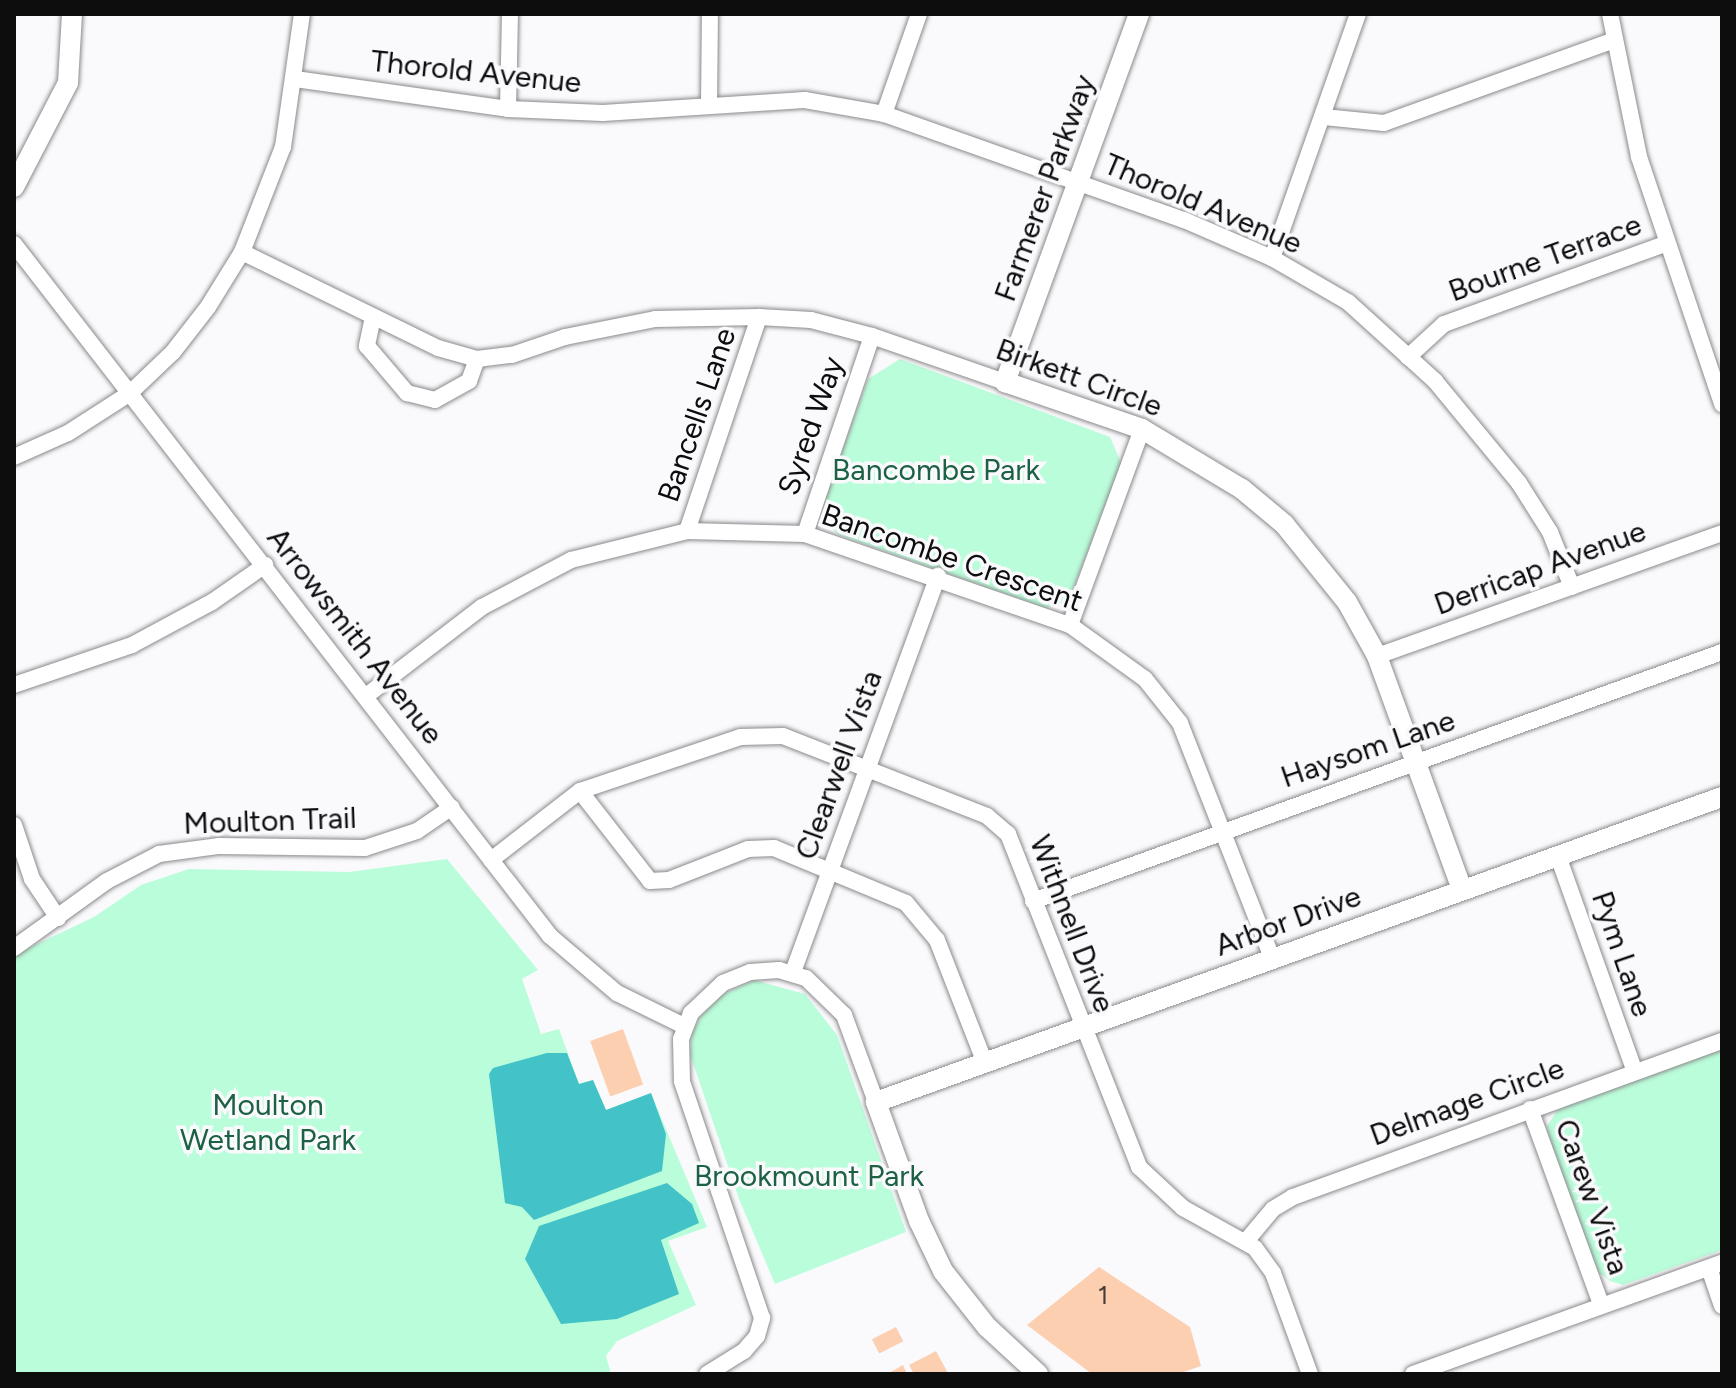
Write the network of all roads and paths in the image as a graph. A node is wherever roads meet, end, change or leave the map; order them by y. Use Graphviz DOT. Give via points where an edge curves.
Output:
graph roads {
  1 [pos="72,14"];
  2 [pos="302,14"];
  3 [pos="510,14"];
  4 [pos="710,14"];
  5 [pos="919,14"];
  6 [pos="1139,14"];
  7 [pos="1358,14"];
  8 [pos="1610,14"];
  9 [pos="1615,40"];
  10 [pos="295,79"];
  11 [pos="709,105"];
  12 [pos="508,109"];
  13 [pos="884,114"];
  14 [pos="1324,117"];
  15 [pos="1080,183"];
  16 [pos="14,187"];
  17 [pos="14,244"];
  18 [pos="1665,244"];
  19 [pos="242,252"];
  20 [pos="1272,258"];
  21 [pos="373,317"];
  22 [pos="759,317"];
  23 [pos="872,336"];
  24 [pos="1408,357"];
  25 [pos="477,359"];
  26 [pos="1005,382"];
  27 [pos="130,393"];
  28 [pos="1722,404"];
  29 [pos="1142,429"];
  30 [pos="14,457"];
  31 [pos="687,531"];
  32 [pos="1722,533"];
  33 [pos="805,534"];
  34 [pos="265,565"];
  35 [pos="938,576"];
  36 [pos="1572,587"];
  37 [pos="1070,625"];
  38 [pos="1722,652"];
  39 [pos="1377,656"];
  40 [pos="14,685"];
  41 [pos="366,696"];
  42 [pos="1416,762"];
  43 [pos="866,770"];
  44 [pos="580,791"];
  45 [pos="1722,797"];
  46 [pos="452,807"];
  47 [pos="14,825"];
  48 [pos="1221,829"];
  49 [pos="1558,856"];
  50 [pos="491,860"];
  51 [pos="831,868"];
  52 [pos="1462,890"];
  53 [pos="1033,901"];
  54 [pos="58,918"];
  55 [pos="14,948"];
  56 [pos="1272,958"];
  57 [pos="793,972"];
  58 [pos="684,1026"];
  59 [pos="1083,1030"];
  60 [pos="1722,1041"];
  61 [pos="985,1063"];
  62 [pos="1634,1070"];
  63 [pos="876,1102"];
  64 [pos="1530,1109"];
  65 [pos="1247,1240"];
  66 [pos="1715,1266"];
  67 [pos="1601,1304"];
  68 [pos="1722,1306"];
  69 [pos="707,1374"];
  70 [pos="1038,1374"];
  71 [pos="1310,1374"];
  72 [pos="1413,1374"];
  1 -- 16 [label="street" via="68,83"];
  2 -- 10 [label="street"];
  3 -- 12 [label="street"];
  4 -- 11 [label="street"];
  5 -- 13 [label="street"];
  6 -- 15 [label="street, Farmerer Parkway"];
  7 -- 14 [label="street"];
  8 -- 9 [label="street"];
  9 -- 14 [label="street" via="1384,123"];
  9 -- 18 [label="street" via="1639,157"];
  10 -- 12 [label="street, Thorold Avenue"];
  10 -- 19 [label="street" via="286,139"];
  11 -- 12 [label="street, Thorold Avenue" via="603,113"];
  11 -- 13 [label="street, Thorold Avenue" via="805,100"];
  13 -- 15 [label="street, Thorold Avenue"];
  14 -- 20 [label="street"];
  15 -- 20 [label="street, Thorold Avenue"];
  15 -- 26 [label="street, Farmerer Parkway"];
  17 -- 27 [label="street, Arrowsmith Avenue"];
  18 -- 24 [label="street, Bourne Terrace" via="1444,324"];
  18 -- 28 [label="street"];
  19 -- 21 [label="street, Birkett Circle"];
  19 -- 27 [label="street" via="173,352"];
  20 -- 24 [label="street, Thorold Avenue" via="1348,302"];
  21 -- 25 [label="street, Birkett Circle" via="438,348"];
  21 -- 25 [label="street" via="367,346 407,393 435,400 469,381"];
  22 -- 23 [label="street, Birkett Circle" via="811,320"];
  22 -- 25 [label="street, Birkett Circle" via="655,319"];
  22 -- 31 [label="street, Bancells Lane"];
  23 -- 26 [label="street, Birkett Circle"];
  23 -- 33 [label="street, Syred Way"];
  24 -- 36 [label="street, Thorold Avenue" via="1495,448 1540,516"];
  26 -- 29 [label="street, Birkett Circle"];
  27 -- 30 [label="street" via="68,433"];
  27 -- 34 [label="street, Arrowsmith Avenue"];
  29 -- 37 [label="street"];
  29 -- 39 [label="street, Birkett Circle" via="1242,489 1284,524 1347,602"];
  31 -- 33 [label="street, Bancombe Crescent"];
  31 -- 41 [label="street, Bancombe Crescent" via="571,560 482,607"];
  32 -- 36 [label="street, Derricap Avenue"];
  33 -- 35 [label="street, Bancombe Crescent"];
  34 -- 40 [label="street" via="212,602 132,645"];
  34 -- 41 [label="street, Arrowsmith Avenue"];
  35 -- 37 [label="street, Bancombe Crescent"];
  35 -- 43 [label="street, Clearwell Vista"];
  36 -- 39 [label="street, Derricap Avenue"];
  37 -- 48 [label="street, Bancombe Crescent" via="1145,679 1180,723"];
  38 -- 42 [label="street, Haysom Lane"];
  39 -- 42 [label="street, Birkett Circle"];
  41 -- 46 [label="street, Arrowsmith Avenue"];
  42 -- 48 [label="street, Haysom Lane"];
  42 -- 52 [label="street, Birkett Circle"];
  43 -- 44 [label="street, Withnell Drive" via="783,736 740,737"];
  43 -- 51 [label="street, Clearwell Vista"];
  43 -- 53 [label="street, Withnell Drive" via="987,816 1008,834"];
  44 -- 50 [label="street, Withnell Drive"];
  44 -- 51 [label="street" via="650,881 669,880 748,849 774,848"];
  45 -- 49 [label="street, Arbor Drive"];
  46 -- 50 [label="street, Arrowsmith Avenue"];
  46 -- 54 [label="street, Moulton Trail" via="417,831 365,848 219,846 159,854 107,881"];
  47 -- 54 [label="street" via="32,879"];
  48 -- 53 [label="street, Haysom Lane"];
  48 -- 56 [label="street, Bancombe Crescent"];
  49 -- 52 [label="street, Arbor Drive"];
  49 -- 62 [label="street, Pym Lane"];
  50 -- 58 [label="street, Arrowsmith Avenue" via="582,969 638,1005"];
  51 -- 57 [label="street, Clearwell Vista"];
  51 -- 61 [label="street" via="906,903 937,940"];
  52 -- 56 [label="street, Arbor Drive"];
  53 -- 59 [label="street, Withnell Drive"];
  54 -- 55 [label="street, Moulton Trail"];
  56 -- 59 [label="street, Arbor Drive"];
  57 -- 58 [label="street" via="764,970 736,976 700,1001"];
  57 -- 63 [label="street" via="817,986 844,1015"];
  58 -- 69 [label="street" via="682,1081 762,1318 757,1336 744,1351"];
  59 -- 61 [label="street, Arbor Drive"];
  59 -- 65 [label="street, Withnell Drive" via="1139,1167 1183,1208"];
  60 -- 62 [label="street, Delmage Circle"];
  61 -- 63 [label="street, Arbor Drive"];
  62 -- 64 [label="street, Delmage Circle"];
  63 -- 70 [label="street" via="943,1271 987,1327"];
  64 -- 65 [label="street, Delmage Circle" via="1293,1197 1273,1209"];
  64 -- 67 [label="street, Carew Vista"];
  65 -- 71 [label="street, Withnell Drive" via="1273,1273"];
  66 -- 67 [label="street"];
  66 -- 68 [label="street"];
  67 -- 72 [label="street"];
}
